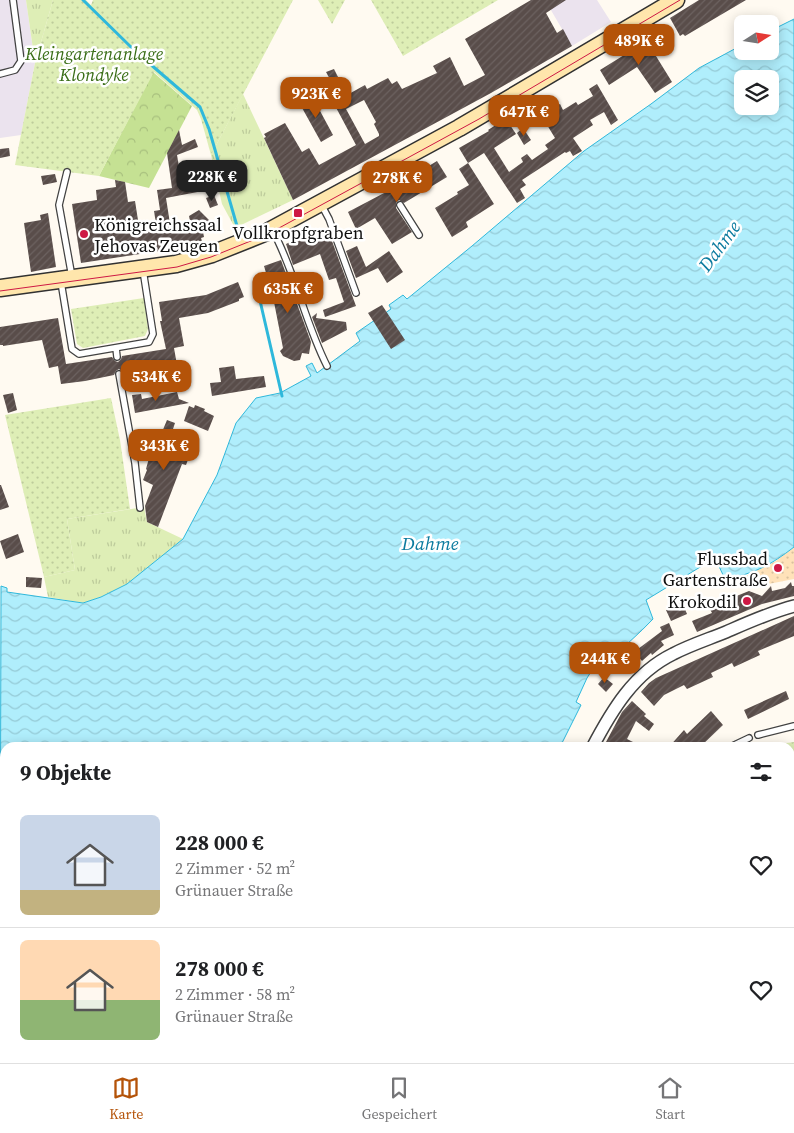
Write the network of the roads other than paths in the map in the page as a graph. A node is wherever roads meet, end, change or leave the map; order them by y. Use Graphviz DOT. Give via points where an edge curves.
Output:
graph roads {
  1 [pos="13,0"];
  2 [pos="676,0"];
  3 [pos="0,74"];
  4 [pos="380,171"];
  5 [pos="67,172"];
  6 [pos="390,189"];
  7 [pos="320,203"];
  8 [pos="400,205"];
  9 [pos="420,235"];
  10 [pos="276,236"];
  11 [pos="143,268"];
  12 [pos="66,278"];
  13 [pos="0,288"];
  14 [pos="356,293"];
  15 [pos="116,348"];
  16 [pos="117,357"];
  17 [pos="327,366"];
  18 [pos="119,374"];
  19 [pos="140,508"];
  20 [pos="794,606"];
  21 [pos="794,726"];
  22 [pos="758,735"];
  23 [pos="749,738"];
  24 [pos="595,742"];
  25 [pos="741,742"];
  1 -- 3 [label="lane" via="21,61 15,70"];
  2 -- 4 [label="main road"];
  4 -- 6 [label="lane"];
  4 -- 7 [label="main road"];
  5 -- 12 [label="lane" via="59,205"];
  7 -- 10 [label="main road"];
  7 -- 14 [label="lane"];
  8 -- 9 [label="lane"];
  10 -- 11 [label="main road" via="176,264"];
  10 -- 17 [label="lane"];
  11 -- 12 [label="main road"];
  11 -- 15 [label="lane" via="153,334 149,342"];
  12 -- 13 [label="main road"];
  12 -- 15 [label="lane" via="72,349 79,354"];
  15 -- 16 [label="lane"];
  18 -- 19 [label="lane"];
  20 -- 24 [label="street" via="660,661 622,696"];
  21 -- 22 [label="lane"];
  23 -- 25 [label="lane"];
}
